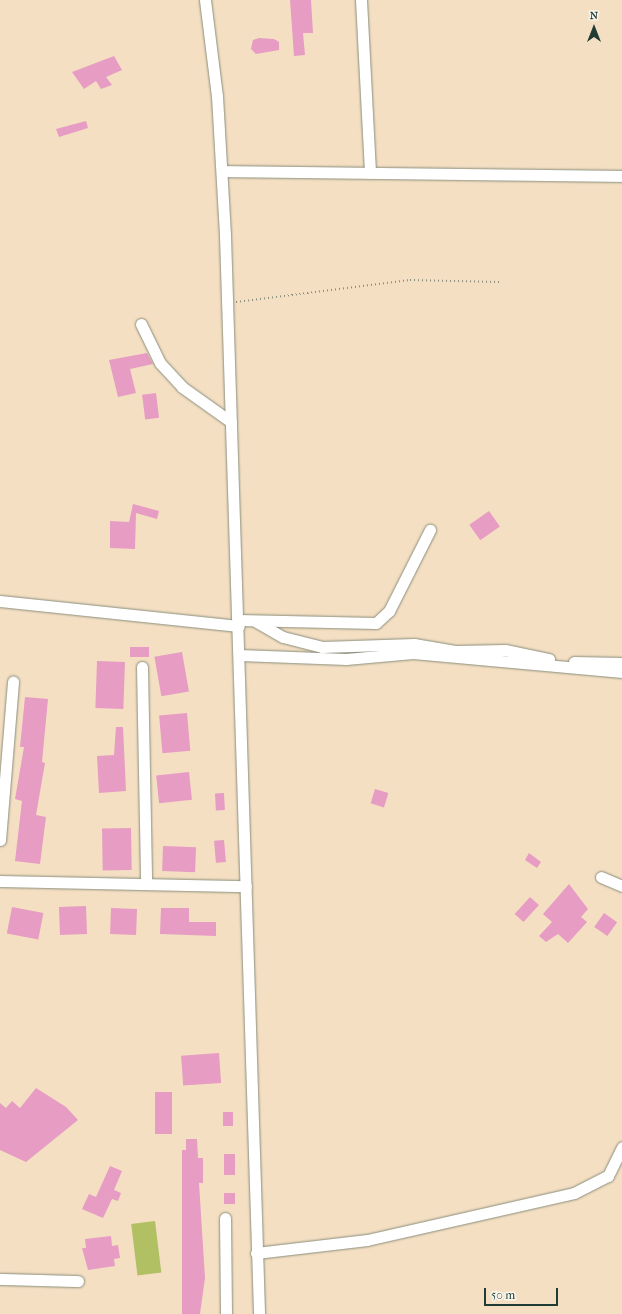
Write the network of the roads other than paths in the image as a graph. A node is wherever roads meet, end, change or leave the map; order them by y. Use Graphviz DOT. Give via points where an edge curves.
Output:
graph roads {
  1 [pos="206,0"];
  2 [pos="361,0"];
  3 [pos="222,171"];
  4 [pos="370,173"];
  5 [pos="622,176"];
  6 [pos="141,324"];
  7 [pos="231,422"];
  8 [pos="430,530"];
  9 [pos="0,601"];
  10 [pos="255,621"];
  11 [pos="238,623"];
  12 [pos="239,655"];
  13 [pos="622,663"];
  14 [pos="142,667"];
  15 [pos="622,672"];
  16 [pos="13,682"];
  17 [pos="0,840"];
  18 [pos="601,877"];
  19 [pos="0,881"];
  20 [pos="146,884"];
  21 [pos="246,886"];
  22 [pos="622,886"];
  23 [pos="622,1147"];
  24 [pos="225,1218"];
  25 [pos="256,1253"];
  26 [pos="0,1279"];
  27 [pos="78,1281"];
  28 [pos="226,1314"];
  29 [pos="259,1314"];
  1 -- 3 [label="street"];
  2 -- 4 [label="street"];
  3 -- 4 [label="street"];
  3 -- 7 [label="street"];
  4 -- 5 [label="street"];
  6 -- 7 [label="street" via="160,363 182,388"];
  7 -- 11 [label="street"];
  8 -- 10 [label="street" via="389,611 376,623"];
  9 -- 11 [label="street"];
  10 -- 11 [label="street"];
  10 -- 13 [label="street" via="290,639 334,649 414,644 456,651 505,650 564,662"];
  11 -- 12 [label="street"];
  12 -- 15 [label="street" via="346,659 413,653"];
  12 -- 21 [label="street"];
  14 -- 20 [label="street"];
  16 -- 17 [label="street"];
  18 -- 22 [label="street"];
  19 -- 20 [label="street"];
  20 -- 21 [label="street"];
  21 -- 25 [label="street"];
  23 -- 25 [label="street" via="608,1176 574,1193 367,1240"];
  24 -- 28 [label="street"];
  25 -- 29 [label="street"];
  26 -- 27 [label="street"];
}
